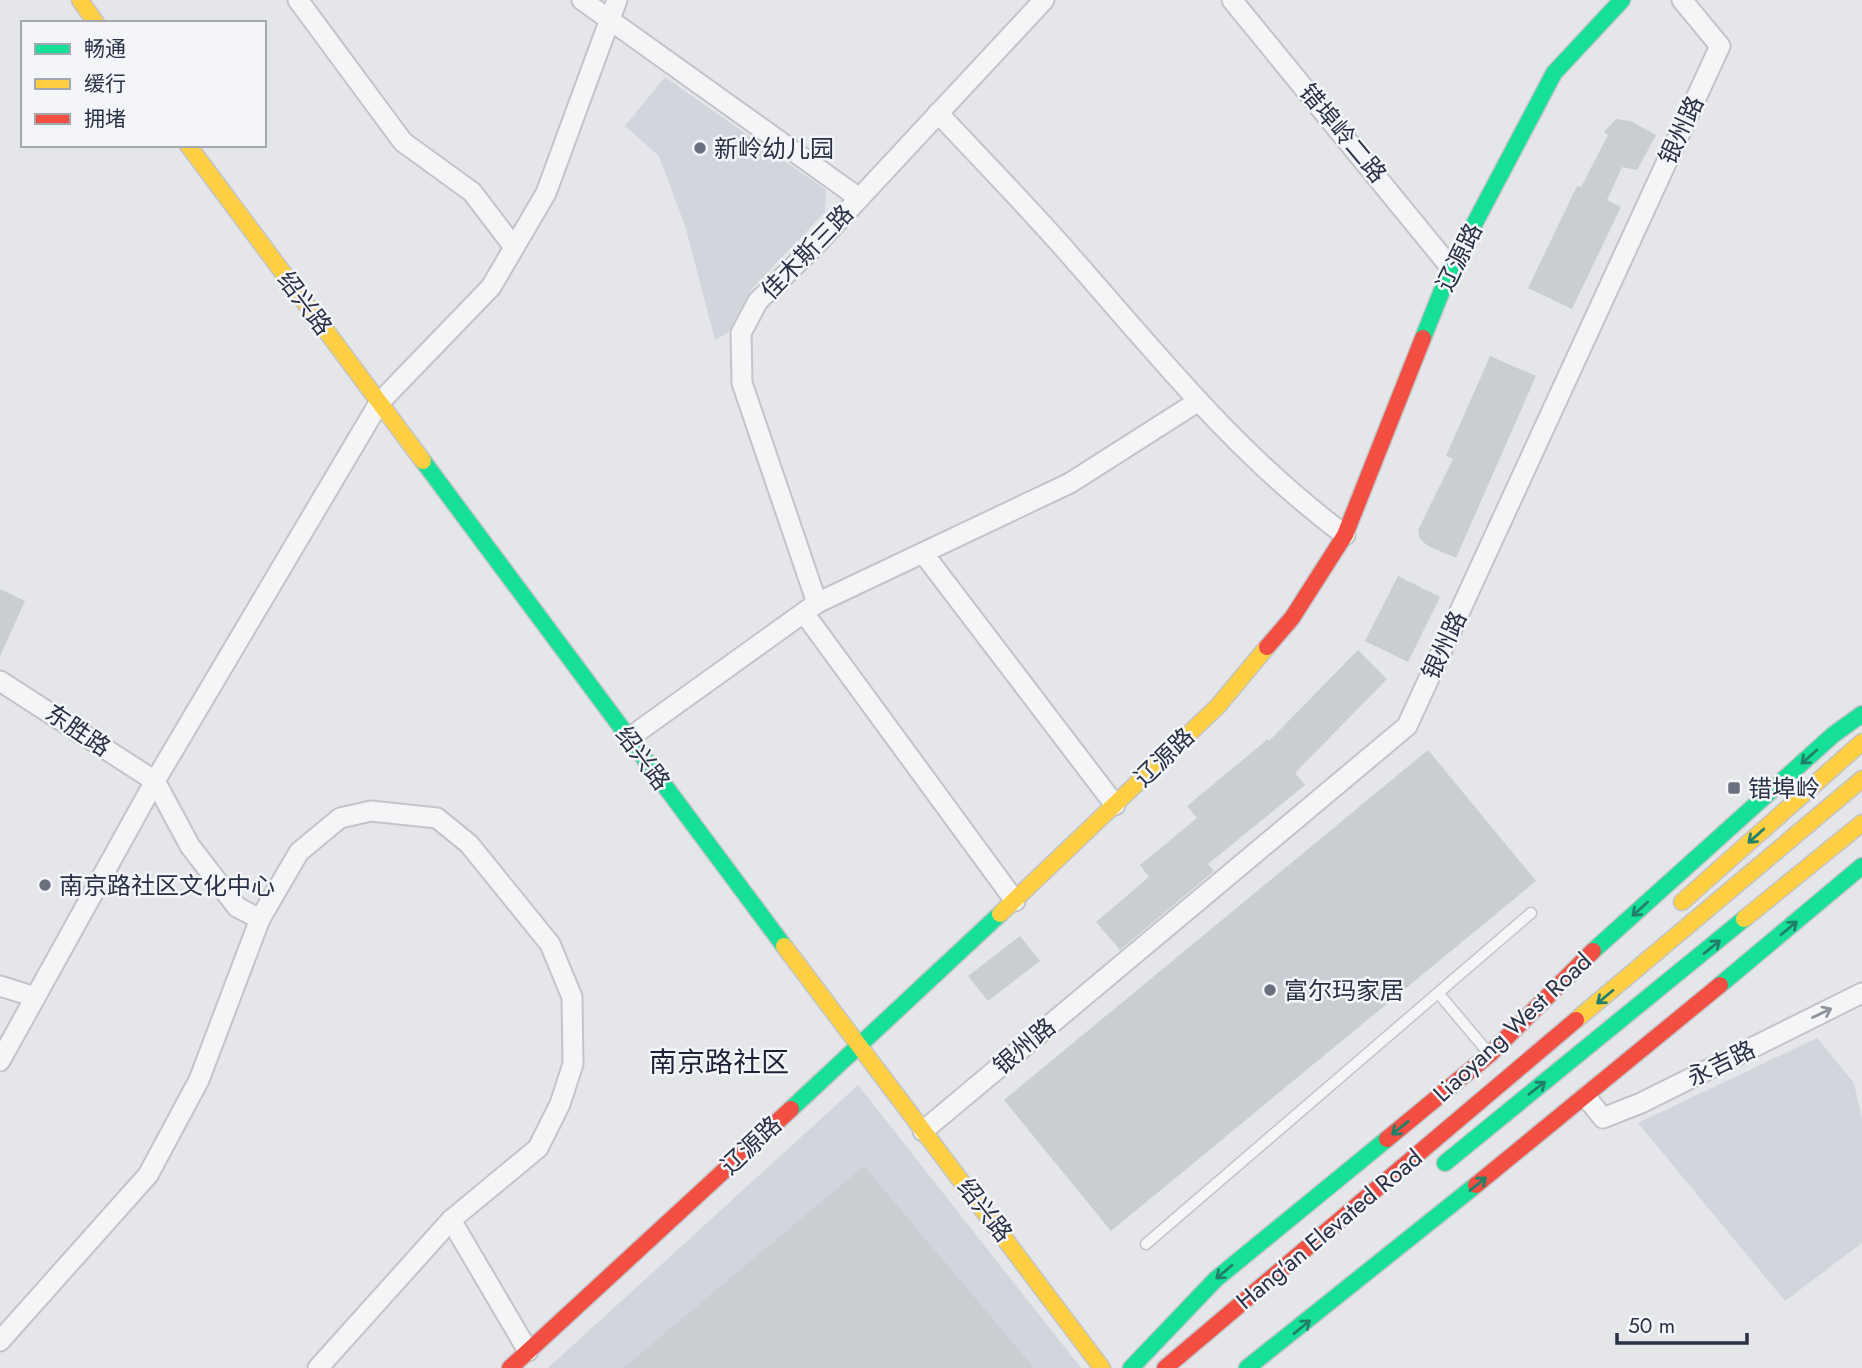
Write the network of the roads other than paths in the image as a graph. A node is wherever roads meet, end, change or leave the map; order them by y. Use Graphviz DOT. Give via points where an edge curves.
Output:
graph roads {
  1 [pos="79,0"];
  2 [pos="298,0"];
  3 [pos="582,0"];
  4 [pos="617,0"];
  5 [pos="1044,0"];
  6 [pos="1233,0"];
  7 [pos="1622,0"];
  8 [pos="1682,0"];
  9 [pos="95,21"];
  10 [pos="610,22"];
  11 [pos="938,113"];
  12 [pos="189,147"];
  13 [pos="859,198"];
  14 [pos="514,247"];
  15 [pos="1451,268"];
  16 [pos="1197,402"];
  17 [pos="379,403"];
  18 [pos="1345,535"];
  19 [pos="923,553"];
  20 [pos="810,608"];
  21 [pos="0,681"];
  22 [pos="1862,714"];
  23 [pos="629,738"];
  24 [pos="1862,742"];
  25 [pos="1862,779"];
  26 [pos="155,782"];
  27 [pos="1115,805"];
  28 [pos="1862,823"];
  29 [pos="1862,847"];
  30 [pos="1862,866"];
  31 [pos="1015,901"];
  32 [pos="1674,909"];
  33 [pos="1531,913"];
  34 [pos="260,919"];
  35 [pos="1712,971"];
  36 [pos="1604,974"];
  37 [pos="0,986"];
  38 [pos="1862,993"];
  39 [pos="1439,994"];
  40 [pos="1679,995"];
  41 [pos="35,997"];
  42 [pos="858,1046"];
  43 [pos="1490,1054"];
  44 [pos="0,1061"];
  45 [pos="1564,1067"];
  46 [pos="1494,1090"];
  47 [pos="1586,1097"];
  48 [pos="923,1131"];
  49 [pos="1437,1170"];
  50 [pos="451,1220"];
  51 [pos="1146,1244"];
  52 [pos="0,1341"];
  53 [pos="528,1351"];
  54 [pos="318,1368"];
  55 [pos="510,1368"];
  56 [pos="1102,1368"];
  57 [pos="1131,1368"];
  58 [pos="1165,1368"];
  59 [pos="1247,1368"];
  1 -- 9 [label="main road"];
  2 -- 14 [label="street" via="403,142 472,192"];
  3 -- 10 [label="street"];
  4 -- 10 [label="street"];
  5 -- 11 [label="street, 佳木斯三路"];
  6 -- 15 [label="street, 错埠岭二路"];
  7 -- 15 [label="main road, 辽源路" via="1554,73"];
  8 -- 48 [label="street, 银州路" via="1720,46 1407,726"];
  10 -- 13 [label="street"];
  10 -- 14 [label="street" via="546,193"];
  11 -- 13 [label="street, 佳木斯三路"];
  11 -- 16 [label="street"];
  12 -- 17 [label="main road, 绍兴路"];
  13 -- 20 [label="street, 佳木斯三路" via="758,301 741,332 742,383"];
  14 -- 17 [label="street" via="491,287"];
  15 -- 18 [label="main road, 辽源路"];
  16 -- 18 [label="street" via="1295,499"];
  16 -- 19 [label="street" via="1070,483"];
  17 -- 23 [label="main road, 绍兴路"];
  17 -- 26 [label="street"];
  18 -- 27 [label="main road, 辽源路" via="1292,618 1218,706"];
  19 -- 20 [label="street"];
  19 -- 27 [label="street"];
  20 -- 23 [label="street"];
  20 -- 31 [label="street, 佳木斯三路"];
  21 -- 26 [label="street, 东胜路"];
  22 -- 43 [label="main road, Liaoyang West Road, one-way" via="1584,958"];
  23 -- 42 [label="main road, 绍兴路"];
  24 -- 32 [label="main road, one-way"];
  25 -- 46 [label="main road, Liaoyang West Road, one-way"];
  26 -- 34 [label="street" via="190,846 237,907"];
  26 -- 41 [label="street"];
  27 -- 31 [label="main road, 辽源路"];
  45 -- 28 [label="main road, one-way"];
  29 -- 35 [label="main road"];
  47 -- 30 [label="main road, one-way"];
  31 -- 42 [label="main road, 辽源路"];
  33 -- 39 [label="lane"];
  34 -- 50 [label="street" via="299,852 340,818 371,811 437,818 469,844 550,944 572,997 573,1063 560,1104 538,1149"];
  34 -- 52 [label="street" via="199,1080 148,1175"];
  36 -- 46 [label="main road"];
  37 -- 41 [label="street"];
  47 -- 38 [label="street, 永吉路, one-way" via="1603,1118"];
  39 -- 43 [label="lane"];
  39 -- 51 [label="lane"];
  40 -- 45 [label="main road"];
  41 -- 44 [label="street"];
  42 -- 48 [label="main road, 绍兴路"];
  42 -- 53 [label="main road, 辽源路"];
  43 -- 57 [label="main road, Liaoyang West Road, one-way" via="1216,1279"];
  49 -- 45 [label="main road, Hang'an Elevated Road, one-way"];
  46 -- 58 [label="main road, Hang'an Elevated Road"];
  59 -- 47 [label="main road, one-way"];
  48 -- 56 [label="main road, 绍兴路"];
  50 -- 53 [label="street"];
  50 -- 54 [label="street"];
  53 -- 55 [label="main road, 辽源路"];
}
